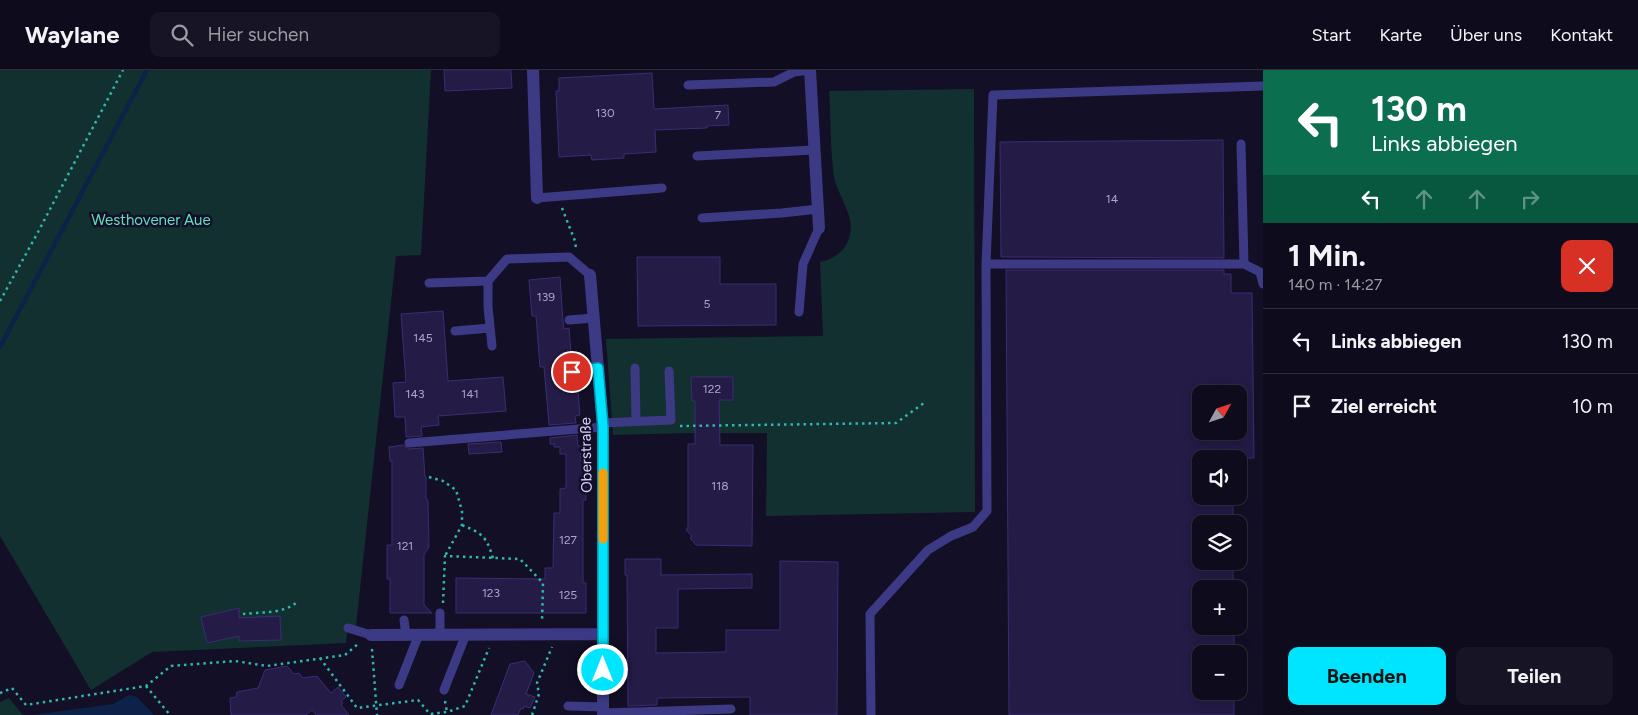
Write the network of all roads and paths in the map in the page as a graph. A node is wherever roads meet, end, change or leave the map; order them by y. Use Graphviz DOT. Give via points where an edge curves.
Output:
graph roads {
  1 [pos="124,70"];
  2 [pos="533,70"];
  3 [pos="809,70"];
  4 [pos="688,85"];
  5 [pos="1263,86"];
  6 [pos="1242,144"];
  7 [pos="814,150"];
  8 [pos="696,156"];
  9 [pos="662,188"];
  10 [pos="538,198"];
  11 [pos="562,208"];
  12 [pos="818,209"];
  13 [pos="702,218"];
  14 [pos="819,228"];
  15 [pos="576,252"];
  16 [pos="986,264"];
  17 [pos="1244,264"];
  18 [pos="1262,270"];
  19 [pos="590,275"];
  20 [pos="488,281"];
  21 [pos="428,283"];
  22 [pos="1263,284"];
  23 [pos="0,301"];
  24 [pos="799,312"];
  25 [pos="594,318"];
  26 [pos="569,320"];
  27 [pos="490,328"];
  28 [pos="455,331"];
  29 [pos="492,346"];
  30 [pos="598,368"];
  31 [pos="635,368"];
  32 [pos="669,371"];
  33 [pos="572,372"];
  34 [pos="924,403"];
  35 [pos="671,420"];
  36 [pos="636,421"];
  37 [pos="602,425"];
  38 [pos="409,443"];
  39 [pos="429,477"];
  40 [pos="462,525"];
  41 [pos="445,556"];
  42 [pos="493,558"];
  43 [pos="297,602"];
  44 [pos="441,609"];
  45 [pos="243,614"];
  46 [pos="404,620"];
  47 [pos="348,628"];
  48 [pos="419,634"];
  49 [pos="440,634"];
  50 [pos="466,634"];
  51 [pos="493,634"];
  52 [pos="542,634"];
  53 [pos="557,634"];
  54 [pos="603,634"];
  55 [pos="371,635"];
  56 [pos="406,635"];
  57 [pos="320,658"];
  58 [pos="399,685"];
  59 [pos="146,686"];
  60 [pos="444,690"];
  61 [pos="0,692"];
  62 [pos="377,706"];
  63 [pos="568,706"];
  64 [pos="731,709"];
  65 [pos="603,712"];
  66 [pos="170,715"];
  67 [pos="377,715"];
  68 [pos="532,715"];
  69 [pos="871,715"];
  1 -- 23 [label="path"];
  2 -- 10 [label="street"];
  3 -- 4 [label="lane" via="794,72 774,82"];
  3 -- 7 [label="street"];
  5 -- 16 [label="lane" via="994,95"];
  6 -- 17 [label="lane"];
  7 -- 8 [label="lane"];
  7 -- 12 [label="street"];
  9 -- 10 [label="lane"];
  11 -- 15 [label="path"];
  12 -- 13 [label="lane"];
  12 -- 14 [label="street"];
  14 -- 24 [label="lane" via="803,264"];
  16 -- 17 [label="lane"];
  16 -- 69 [label="lane" via="987,511 973,527 928,550 870,614"];
  17 -- 18 [label="lane"];
  18 -- 22 [label="lane"];
  19 -- 20 [label="lane" via="569,257 507,258"];
  19 -- 25 [label="street, Oberstraße"];
  20 -- 21 [label="lane"];
  20 -- 27 [label="lane"];
  25 -- 26 [label="lane"];
  25 -- 30 [label="street, Oberstraße"];
  27 -- 28 [label="lane"];
  27 -- 29 [label="lane"];
  30 -- 33 [label="lane"];
  30 -- 37 [label="street, Oberstraße"];
  31 -- 36 [label="lane"];
  32 -- 35 [label="lane"];
  34 -- 35 [label="path" via="896,423 681,427"];
  35 -- 36 [label="lane"];
  36 -- 37 [label="lane"];
  37 -- 38 [label="lane"];
  37 -- 54 [label="street, Oberstraße"];
  39 -- 40 [label="path" via="456,490"];
  40 -- 41 [label="path"];
  40 -- 42 [label="path" via="487,540"];
  41 -- 42 [label="path"];
  41 -- 44 [label="path"];
  42 -- 52 [label="path" via="520,559 543,582"];
  43 -- 45 [label="path" via="277,611"];
  44 -- 49 [label="lane"];
  46 -- 56 [label="lane"];
  47 -- 55 [label="lane"];
  48 -- 49 [label="street"];
  48 -- 56 [label="street"];
  48 -- 58 [label="lane"];
  49 -- 50 [label="street"];
  50 -- 51 [label="street"];
  50 -- 60 [label="lane"];
  51 -- 52 [label="street"];
  51 -- 62 [label="path" via="465,706 430,714 418,700"];
  52 -- 53 [label="street"];
  53 -- 54 [label="street"];
  53 -- 68 [label="path" via="537,683 539,694"];
  54 -- 65 [label="street, Oberstraße"];
  55 -- 56 [label="street"];
  55 -- 57 [label="path" via="345,655"];
  55 -- 62 [label="path"];
  57 -- 59 [label="path" via="267,666 235,661 171,666"];
  57 -- 62 [label="path" via="357,708"];
  59 -- 61 [label="path" via="26,705 12,688"];
  59 -- 66 [label="path"];
  62 -- 67 [label="path"];
  63 -- 65 [label="lane"];
  64 -- 65 [label="lane"];
}
